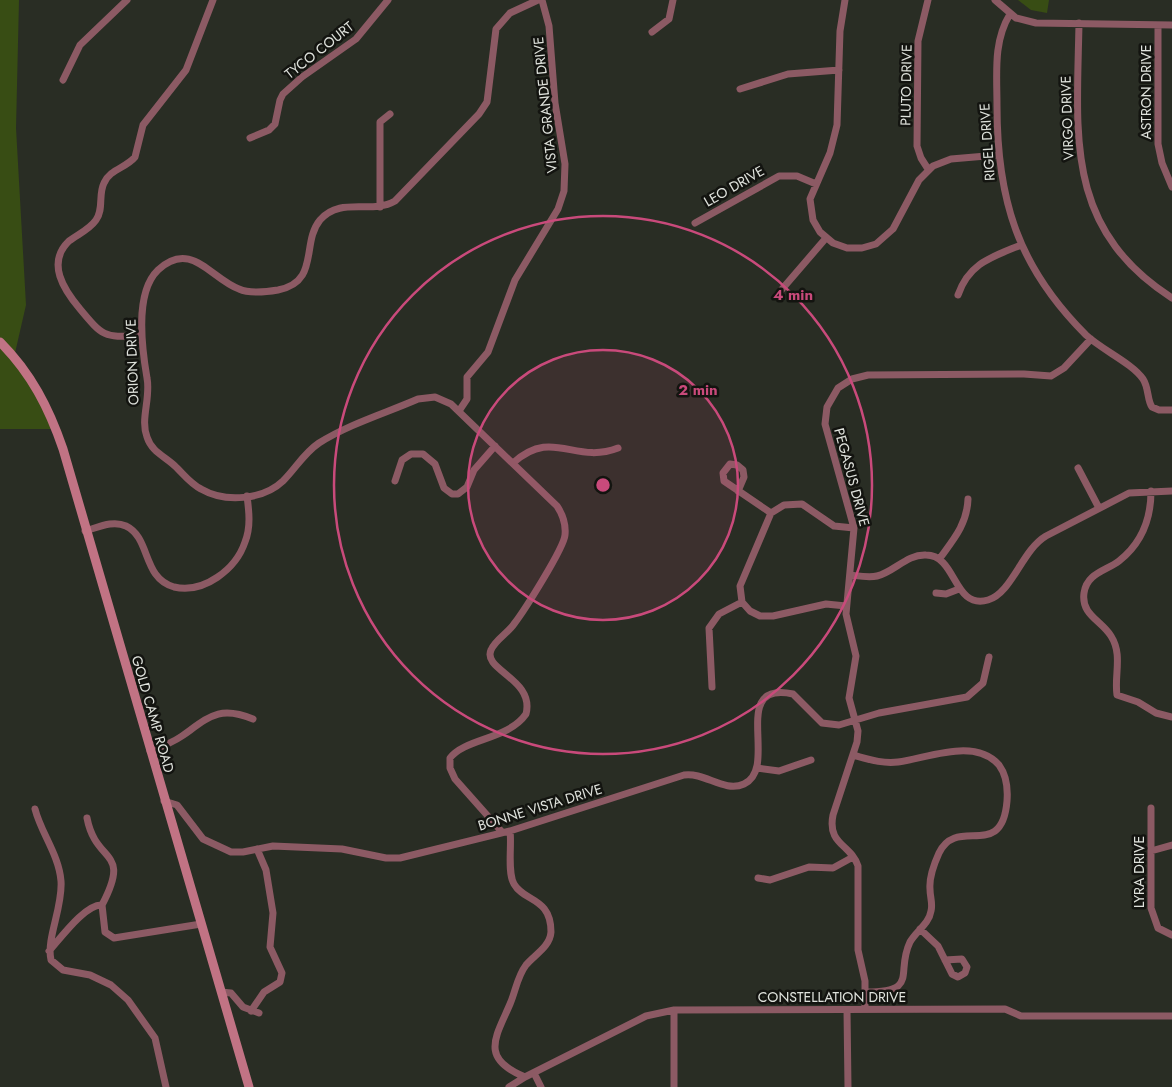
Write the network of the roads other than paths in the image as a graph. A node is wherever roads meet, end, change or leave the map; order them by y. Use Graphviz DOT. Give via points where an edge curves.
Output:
graph roads {
  1 [pos="126,0"];
  2 [pos="213,0"];
  3 [pos="388,0"];
  4 [pos="538,0"];
  5 [pos="542,0"];
  6 [pos="673,0"];
  7 [pos="845,0"];
  8 [pos="928,0"];
  9 [pos="995,0"];
  10 [pos="1010,14"];
  11 [pos="1079,23"];
  12 [pos="1158,24"];
  13 [pos="1172,25"];
  14 [pos="652,32"];
  15 [pos="839,70"];
  16 [pos="63,80"];
  17 [pos="740,89"];
  18 [pos="390,114"];
  19 [pos="250,138"];
  20 [pos="998,155"];
  21 [pos="928,169"];
  22 [pos="816,184"];
  23 [pos="1172,187"];
  24 [pos="380,207"];
  25 [pos="695,223"];
  26 [pos="826,238"];
  27 [pos="1021,245"];
  28 [pos="777,295"];
  29 [pos="958,295"];
  30 [pos="1172,298"];
  31 [pos="141,336"];
  32 [pos="1090,339"];
  33 [pos="0,342"];
  34 [pos="1172,410"];
  35 [pos="459,411"];
  36 [pos="495,446"];
  37 [pos="618,448"];
  38 [pos="513,463"];
  39 [pos="1078,468"];
  40 [pos="395,480"];
  41 [pos="738,491"];
  42 [pos="1151,491"];
  43 [pos="1172,491"];
  44 [pos="247,496"];
  45 [pos="968,499"];
  46 [pos="1099,508"];
  47 [pos="771,513"];
  48 [pos="854,528"];
  49 [pos="86,530"];
  50 [pos="940,558"];
  51 [pos="850,575"];
  52 [pos="959,589"];
  53 [pos="936,593"];
  54 [pos="742,602"];
  55 [pos="846,606"];
  56 [pos="989,657"];
  57 [pos="712,687"];
  58 [pos="1172,717"];
  59 [pos="253,719"];
  60 [pos="855,720"];
  61 [pos="150,751"];
  62 [pos="853,755"];
  63 [pos="811,760"];
  64 [pos="757,768"];
  65 [pos="164,801"];
  66 [pos="1152,808"];
  67 [pos="35,809"];
  68 [pos="87,818"];
  69 [pos="510,831"];
  70 [pos="502,832"];
  71 [pos="1172,845"];
  72 [pos="257,849"];
  73 [pos="1152,851"];
  74 [pos="852,857"];
  75 [pos="758,878"];
  76 [pos="102,906"];
  77 [pos="201,924"];
  78 [pos="920,930"];
  79 [pos="1172,934"];
  80 [pos="49,952"];
  81 [pos="945,960"];
  82 [pos="221,992"];
  83 [pos="866,992"];
  84 [pos="866,1009"];
  85 [pos="251,1010"];
  86 [pos="674,1010"];
  87 [pos="847,1010"];
  88 [pos="259,1013"];
  89 [pos="1172,1016"];
  90 [pos="534,1072"];
  91 [pos="525,1077"];
  92 [pos="166,1087"];
  93 [pos="249,1087"];
  94 [pos="510,1087"];
  95 [pos="541,1087"];
  96 [pos="674,1087"];
  97 [pos="848,1087"];
  1 -- 16 [label="street" via="80,45"];
  2 -- 31 [label="street" via="186,70 143,125 135,157 106,178 100,194 99,216 66,245 59,261 58,274 62,285 96,329 110,336"];
  3 -- 19 [label="street, TYCO COURT" via="356,38 299,75 281,97 275,124"];
  4 -- 24 [label="street" via="510,13 496,29 488,94 479,114 400,196"];
  5 -- 35 [label="street, VISTA GRANDE DRIVE" via="549,26 566,182 558,209 515,280 484,359 467,377 467,399"];
  6 -- 14 [label="street" via="669,19"];
  7 -- 15 [label="street"];
  8 -- 21 [label="street, PLUTO DRIVE" via="918,41 917,146"];
  9 -- 10 [label="street"];
  10 -- 11 [label="street" via="1036,23"];
  10 -- 20 [label="street, RIGEL DRIVE" via="1000,33 997,48"];
  11 -- 12 [label="street"];
  11 -- 30 [label="street, VIRGO DRIVE" via="1078,145 1090,198 1118,250 1141,275"];
  12 -- 13 [label="street"];
  12 -- 23 [label="street, ASTRON DRIVE" via="1158,144"];
  15 -- 17 [label="street" via="788,74"];
  15 -- 22 [label="street" via="834,138"];
  18 -- 24 [label="street" via="380,122"];
  20 -- 21 [label="street" via="951,159"];
  20 -- 27 [label="street, RIGEL DRIVE" via="1006,200"];
  21 -- 26 [label="street" via="893,229 882,241 854,249"];
  22 -- 25 [label="street, LEO DRIVE" via="797,176 779,176"];
  22 -- 26 [label="street" via="810,199 811,213"];
  24 -- 31 [label="street, ORION DRIVE" via="344,207 327,214 315,228 305,271 292,286 279,290 249,292 238,289 194,261 178,260 165,265 148,286"];
  26 -- 28 [label="street"];
  27 -- 29 [label="street" via="977,266 966,276"];
  27 -- 32 [label="street, RIGEL DRIVE" via="1055,301"];
  31 -- 44 [label="street, ORION DRIVE" via="149,394 144,427 151,446 206,492 222,497"];
  32 -- 34 [label="street, RIGEL DRIVE" via="1138,373 1146,384 1152,407"];
  32 -- 48 [label="street, PEGASUS DRIVE" via="1064,368 1051,376 868,375 852,379 838,388 827,407 825,424"];
  33 -- 49 [label="street, GOLD CAMP ROAD" via="38,391 57,431"];
  35 -- 36 [label="street"];
  35 -- 44 [label="street, ORION DRIVE" via="440,398 418,399 320,443 278,485 266,492"];
  36 -- 38 [label="street"];
  36 -- 40 [label="street" via="474,470 467,487 458,494 444,488 434,464 423,454 411,454 402,460"];
  37 -- 38 [label="street" via="591,454 540,446"];
  38 -- 70 [label="street" via="557,506 564,520 565,534 561,548 519,616 492,647 489,656 492,663 519,684 526,697 526,714 510,728 457,750 449,763 455,779"];
  39 -- 46 [label="street"];
  41 -- 47 [label="street"];
  42 -- 43 [label="street"];
  42 -- 46 [label="street" via="1129,493"];
  42 -- 58 [label="street" via="1150,513 1140,539 1119,561 1092,577 1084,594 1087,611 1108,631 1117,650 1117,693 1156,713"];
  44 -- 49 [label="street" via="249,525 242,550 226,571 194,587 173,586 160,580 151,570 137,536 128,527 111,523"];
  45 -- 50 [label="street" via="963,526"];
  46 -- 52 [label="street" via="1038,540 995,596 984,601 972,600"];
  47 -- 48 [label="street" via="784,505 796,503 807,506 834,526"];
  47 -- 54 [label="street" via="742,580"];
  48 -- 51 [label="street, PEGASUS DRIVE"];
  49 -- 61 [label="street, GOLD CAMP ROAD"];
  50 -- 51 [label="street" via="918,555 878,576"];
  50 -- 52 [label="street"];
  51 -- 55 [label="street, PEGASUS DRIVE"];
  52 -- 53 [label="street" via="946,594"];
  54 -- 55 [label="street" via="754,614 766,616 826,604"];
  54 -- 57 [label="street" via="719,614 709,628"];
  55 -- 60 [label="street, PEGASUS DRIVE" via="846,620 856,656 850,698"];
  56 -- 60 [label="street" via="983,683 967,697 884,711"];
  59 -- 61 [label="street" via="232,712 213,714 171,742"];
  60 -- 62 [label="street, PEGASUS DRIVE" via="858,736"];
  60 -- 64 [label="street" via="827,725 792,694 773,694 761,703 757,713"];
  61 -- 65 [label="street, GOLD CAMP ROAD"];
  62 -- 74 [label="street, PEGASUS DRIVE" via="832,827 836,839"];
  62 -- 78 [label="street" via="888,762 975,752 990,757 1004,773 1008,790 1003,823 990,834 957,837 944,845 931,875 931,914"];
  63 -- 64 [label="street" via="778,771"];
  64 -- 69 [label="street, BONNE VISTA DRIVE" via="751,779 741,786 684,775"];
  65 -- 72 [label="street, BONNE VISTA DRIVE" via="177,806 199,836 215,846 237,853"];
  65 -- 77 [label="street, GOLD CAMP ROAD"];
  66 -- 73 [label="street, LYRA DRIVE"];
  67 -- 80 [label="street" via="58,865 61,882 60,905"];
  68 -- 76 [label="street" via="94,838 116,872"];
  69 -- 70 [label="street, BONNE VISTA DRIVE"];
  69 -- 91 [label="street" via="513,882 544,909 551,930 549,941 520,974 495,1036 496,1052 503,1064"];
  70 -- 72 [label="street, BONNE VISTA DRIVE" via="400,858 342,848 273,846"];
  71 -- 73 [label="street"];
  72 -- 85 [label="street" via="266,870 273,913 270,947 282,972 280,982 264,992"];
  73 -- 79 [label="street, LYRA DRIVE" via="1151,908 1156,924 1163,932"];
  74 -- 75 [label="street" via="833,868 810,867 770,880"];
  74 -- 83 [label="street, PEGASUS DRIVE" via="859,871 858,950"];
  76 -- 77 [label="street" via="105,932 114,938"];
  76 -- 80 [label="street" via="88,910"];
  77 -- 82 [label="street, GOLD CAMP ROAD"];
  78 -- 81 [label="street" via="935,942"];
  78 -- 83 [label="street" via="910,944 904,974 898,985 885,992"];
  80 -- 92 [label="street" via="59,968 90,975 111,985 128,1000 155,1038"];
  82 -- 85 [label="street" via="231,993 238,1003"];
  82 -- 93 [label="street, GOLD CAMP ROAD"];
  83 -- 84 [label="street, PEGASUS DRIVE"];
  84 -- 87 [label="street, CONSTELLATION DRIVE"];
  84 -- 89 [label="street, CONSTELLATION DRIVE" via="1004,1009 1021,1016"];
  85 -- 88 [label="street"];
  86 -- 87 [label="street, CONSTELLATION DRIVE"];
  86 -- 90 [label="street, CONSTELLATION DRIVE" via="646,1016"];
  86 -- 96 [label="street"];
  87 -- 97 [label="street"];
  90 -- 91 [label="street, CONSTELLATION DRIVE"];
  90 -- 95 [label="street"];
  91 -- 94 [label="street, CONSTELLATION DRIVE"];
}
